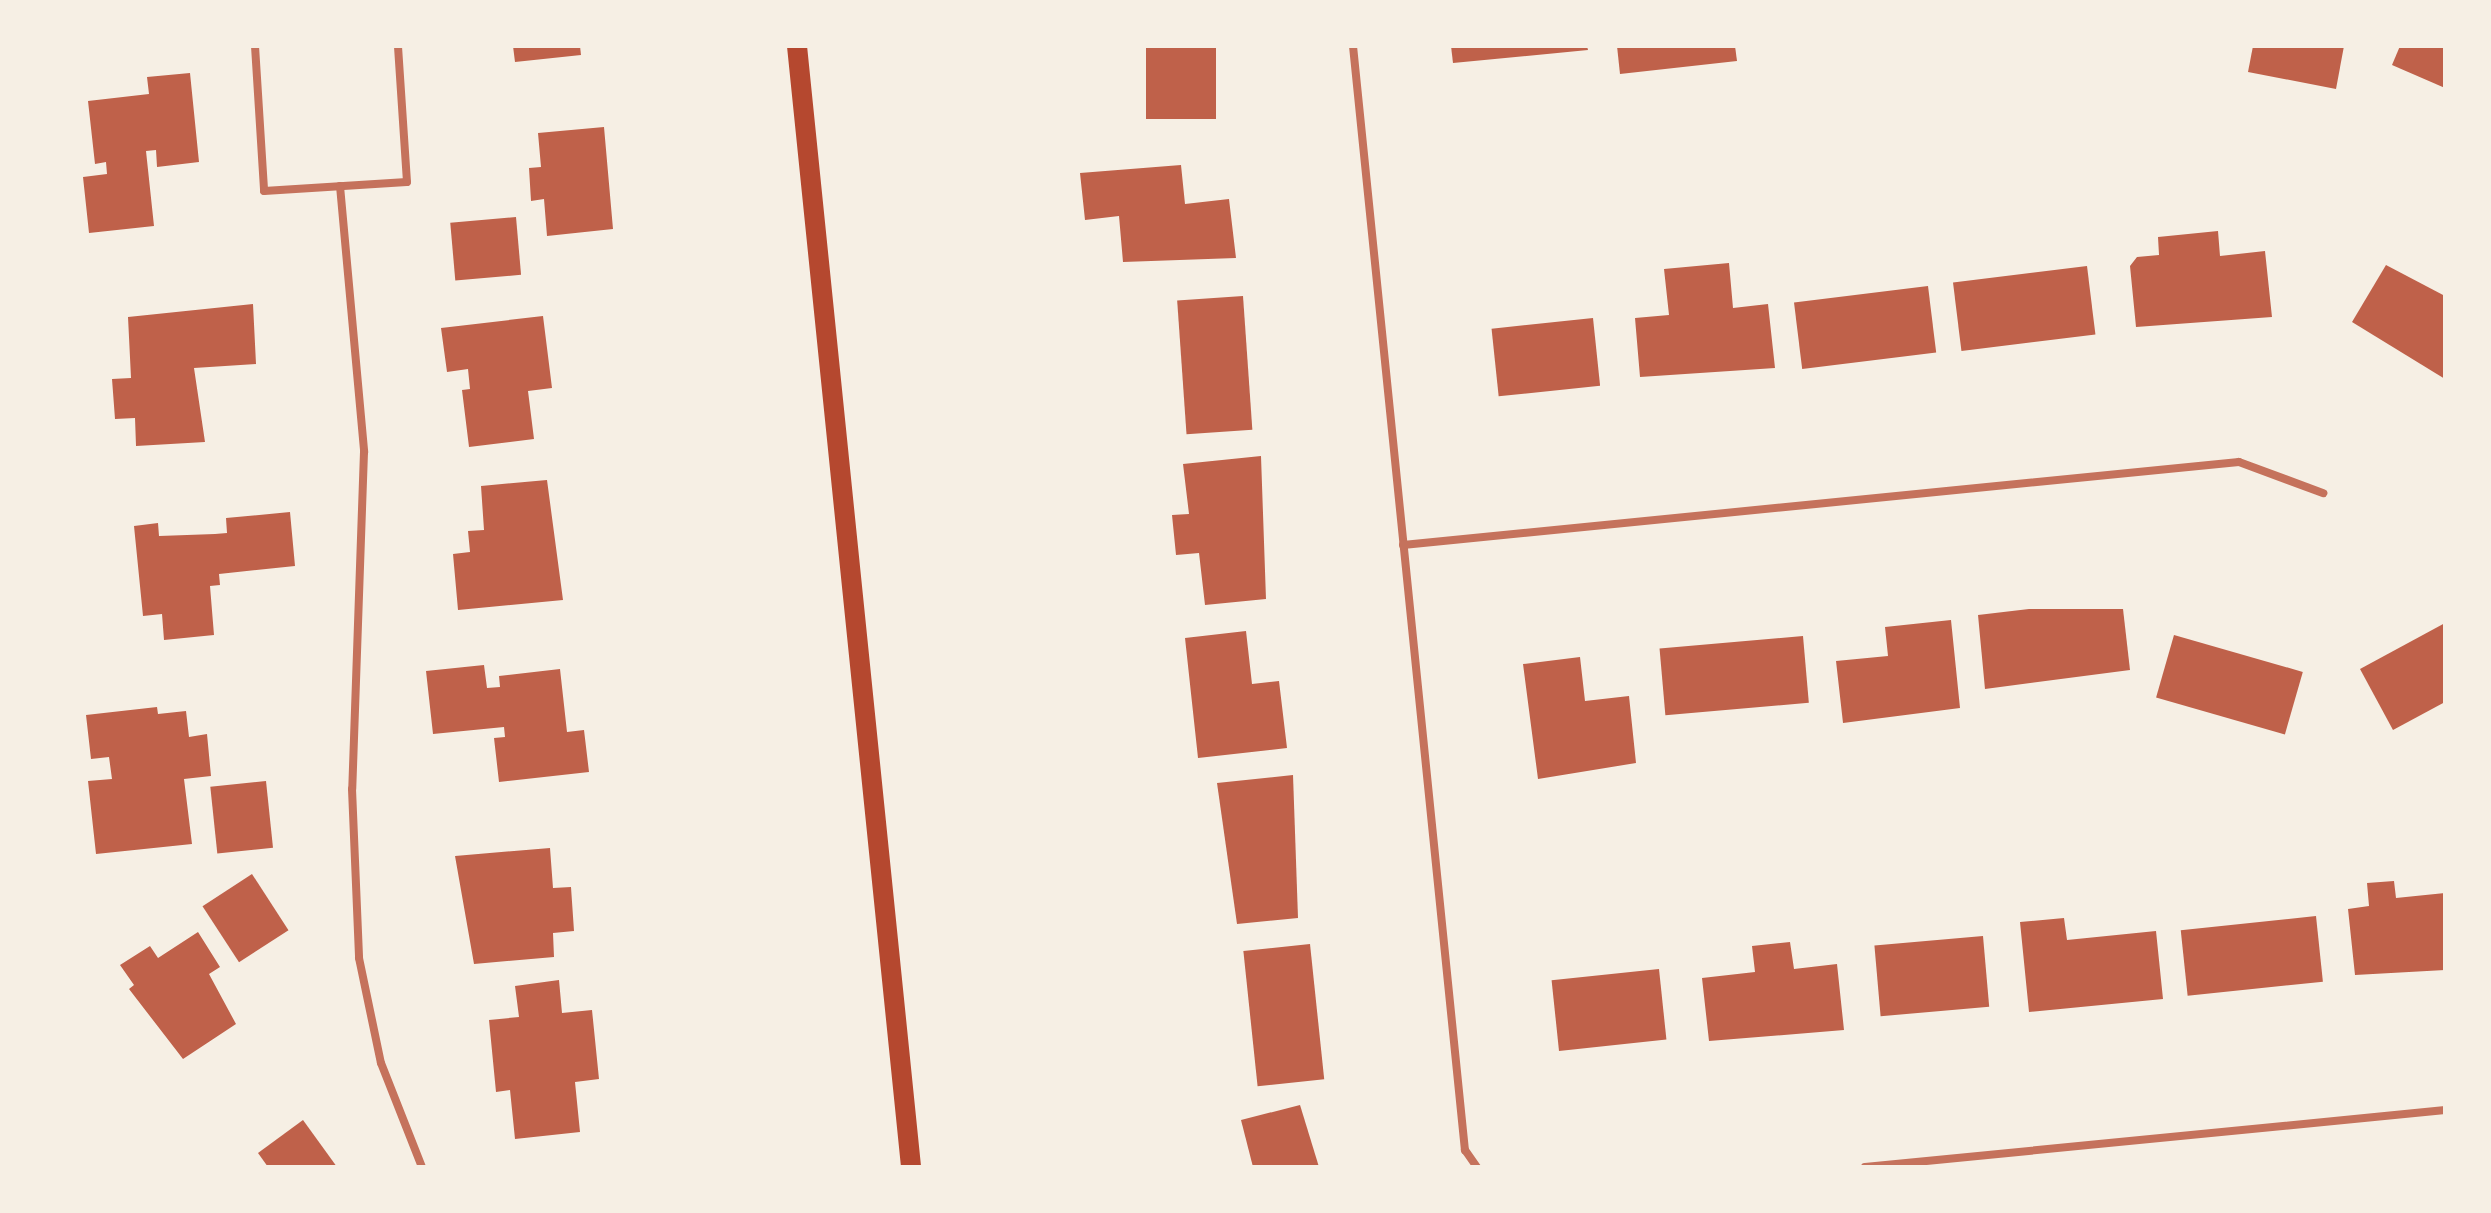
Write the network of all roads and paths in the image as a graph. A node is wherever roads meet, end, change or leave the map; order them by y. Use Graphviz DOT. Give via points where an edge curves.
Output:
graph roads {
  1 [pos="255,46"];
  2 [pos="398,46"];
  3 [pos="797,46"];
  4 [pos="1353,46"];
  5 [pos="340,186"];
  6 [pos="2323,493"];
  7 [pos="1403,545"];
  8 [pos="2445,1110"];
  9 [pos="422,1167"];
  10 [pos="911,1167"];
  11 [pos="1477,1167"];
  12 [pos="1865,1167"];
  1 -- 5 [label="street" via="264,191"];
  2 -- 5 [label="street" via="407,182"];
  3 -- 10 [label="main road"];
  4 -- 7 [label="street"];
  5 -- 9 [label="street" via="364,452 352,789 359,958 381,1063"];
  6 -- 7 [label="street" via="2239,462"];
  7 -- 11 [label="street" via="1465,1150"];
  8 -- 12 [label="street"];
}
